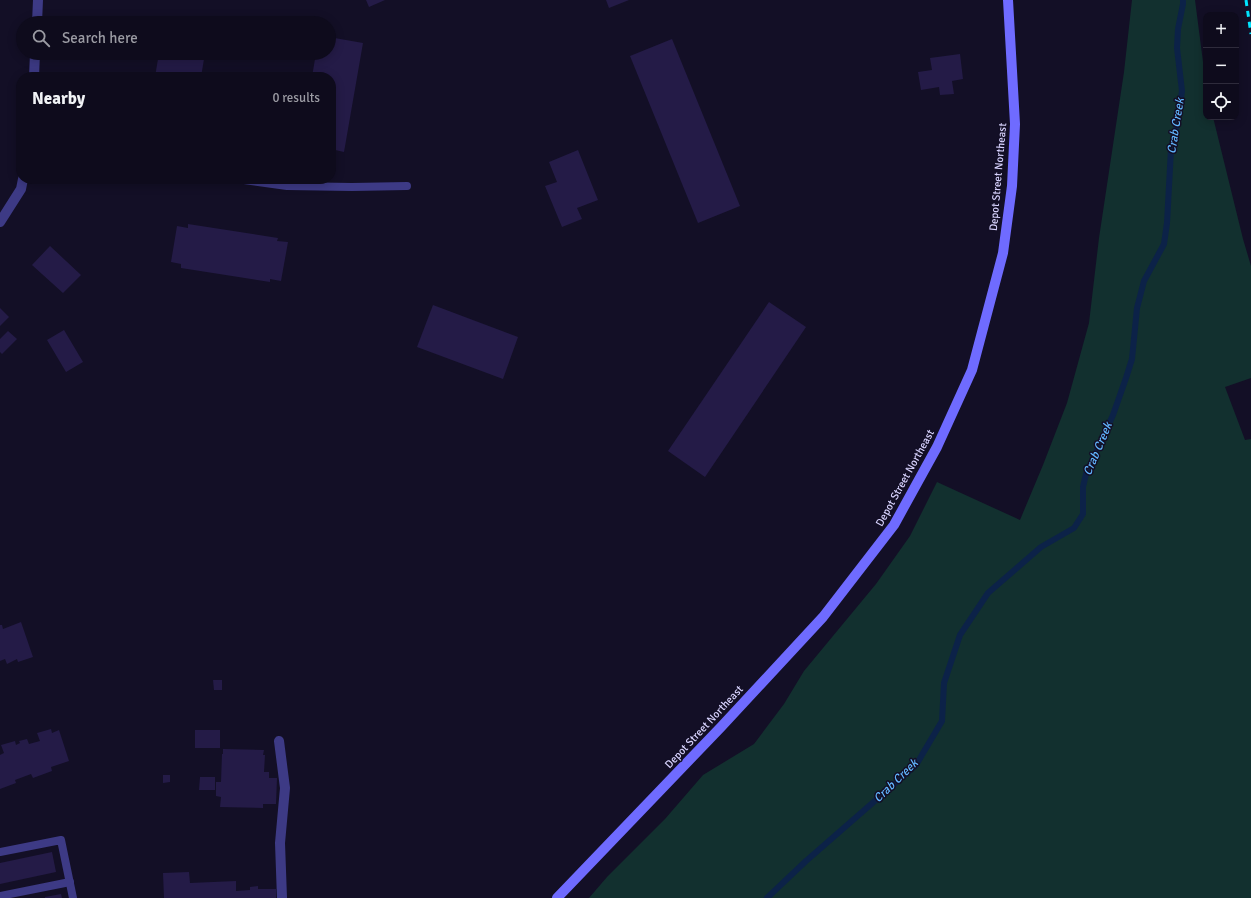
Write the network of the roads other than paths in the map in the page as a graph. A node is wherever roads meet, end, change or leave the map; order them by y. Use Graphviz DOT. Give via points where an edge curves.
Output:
graph roads {
  1 [pos="38,0"];
  2 [pos="1008,0"];
  3 [pos="37,16"];
  4 [pos="35,60"];
  5 [pos="34,72"];
  6 [pos="22,184"];
  7 [pos="273,184"];
  8 [pos="407,186"];
  9 [pos="0,222"];
  10 [pos="279,741"];
  11 [pos="0,852"];
  12 [pos="70,882"];
  13 [pos="0,896"];
  14 [pos="73,898"];
  15 [pos="282,898"];
  16 [pos="557,898"];
  1 -- 3 [label="street"];
  2 -- 16 [label="main road, Depot Street Northeast" via="1015,124 1012,186 1003,253 972,370 937,447 894,525 823,617"];
  4 -- 5 [label="street"];
  6 -- 9 [label="street"];
  7 -- 8 [label="lane"];
  10 -- 15 [label="street" via="286,788 280,843"];
  11 -- 12 [label="lane" via="61,840"];
  12 -- 13 [label="lane"];
  12 -- 14 [label="lane"];
}
